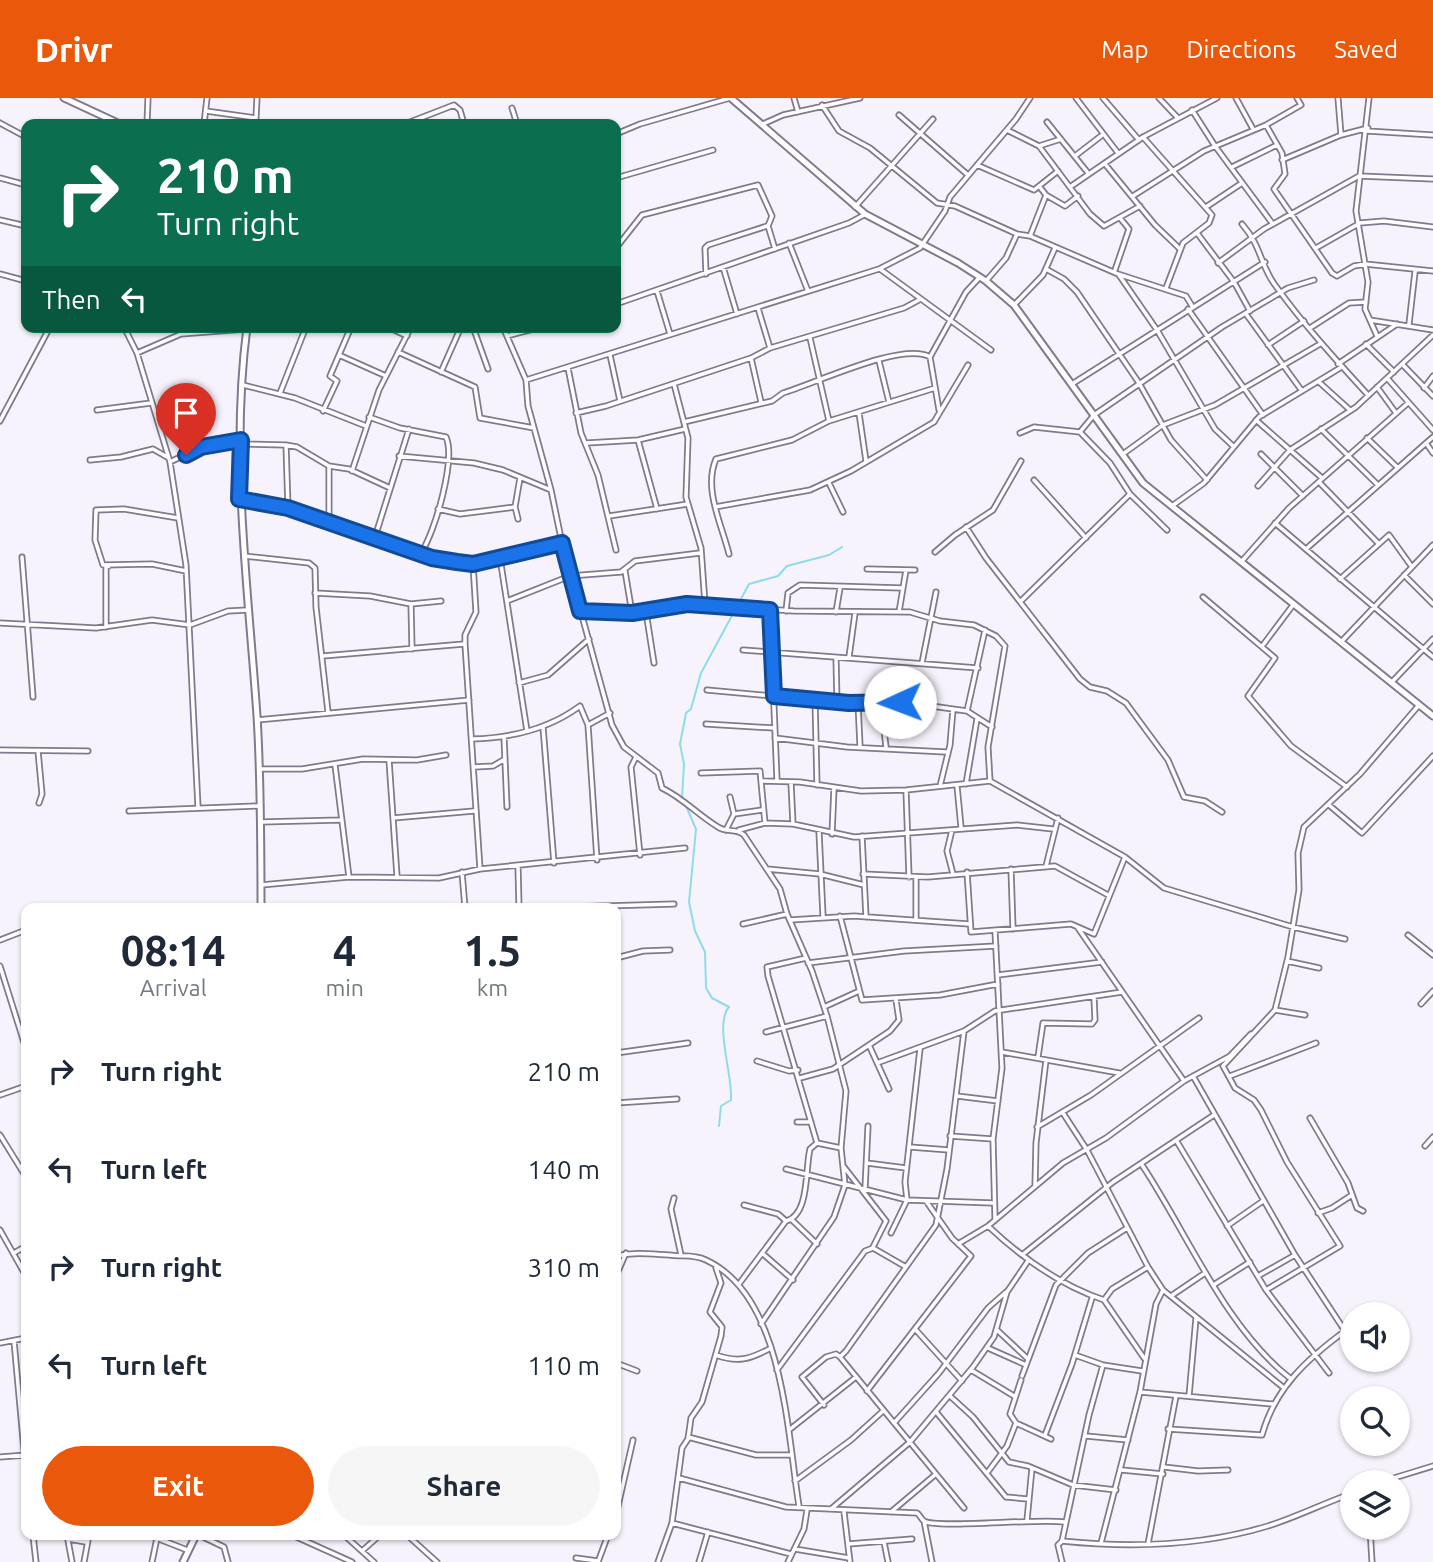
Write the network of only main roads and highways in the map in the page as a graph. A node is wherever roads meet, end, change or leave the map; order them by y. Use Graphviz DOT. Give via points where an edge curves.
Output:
graph roads {
  1 [pos="64,98"];
  2 [pos="731,98"];
  3 [pos="109,119"];
  4 [pos="246,333"];
  5 [pos="1433,716"];
  6 [pos="261,903"];
  7 [pos="194,1540"];
  8 [pos="183,1562"];
  1 -- 3 [label="main road"];
  2 -- 5 [label="main road" via="865,214 980,277 1014,305 1143,483"];
  4 -- 6 [label="main road" via="239,499 257,720"];
  7 -- 8 [label="main road"];
}
